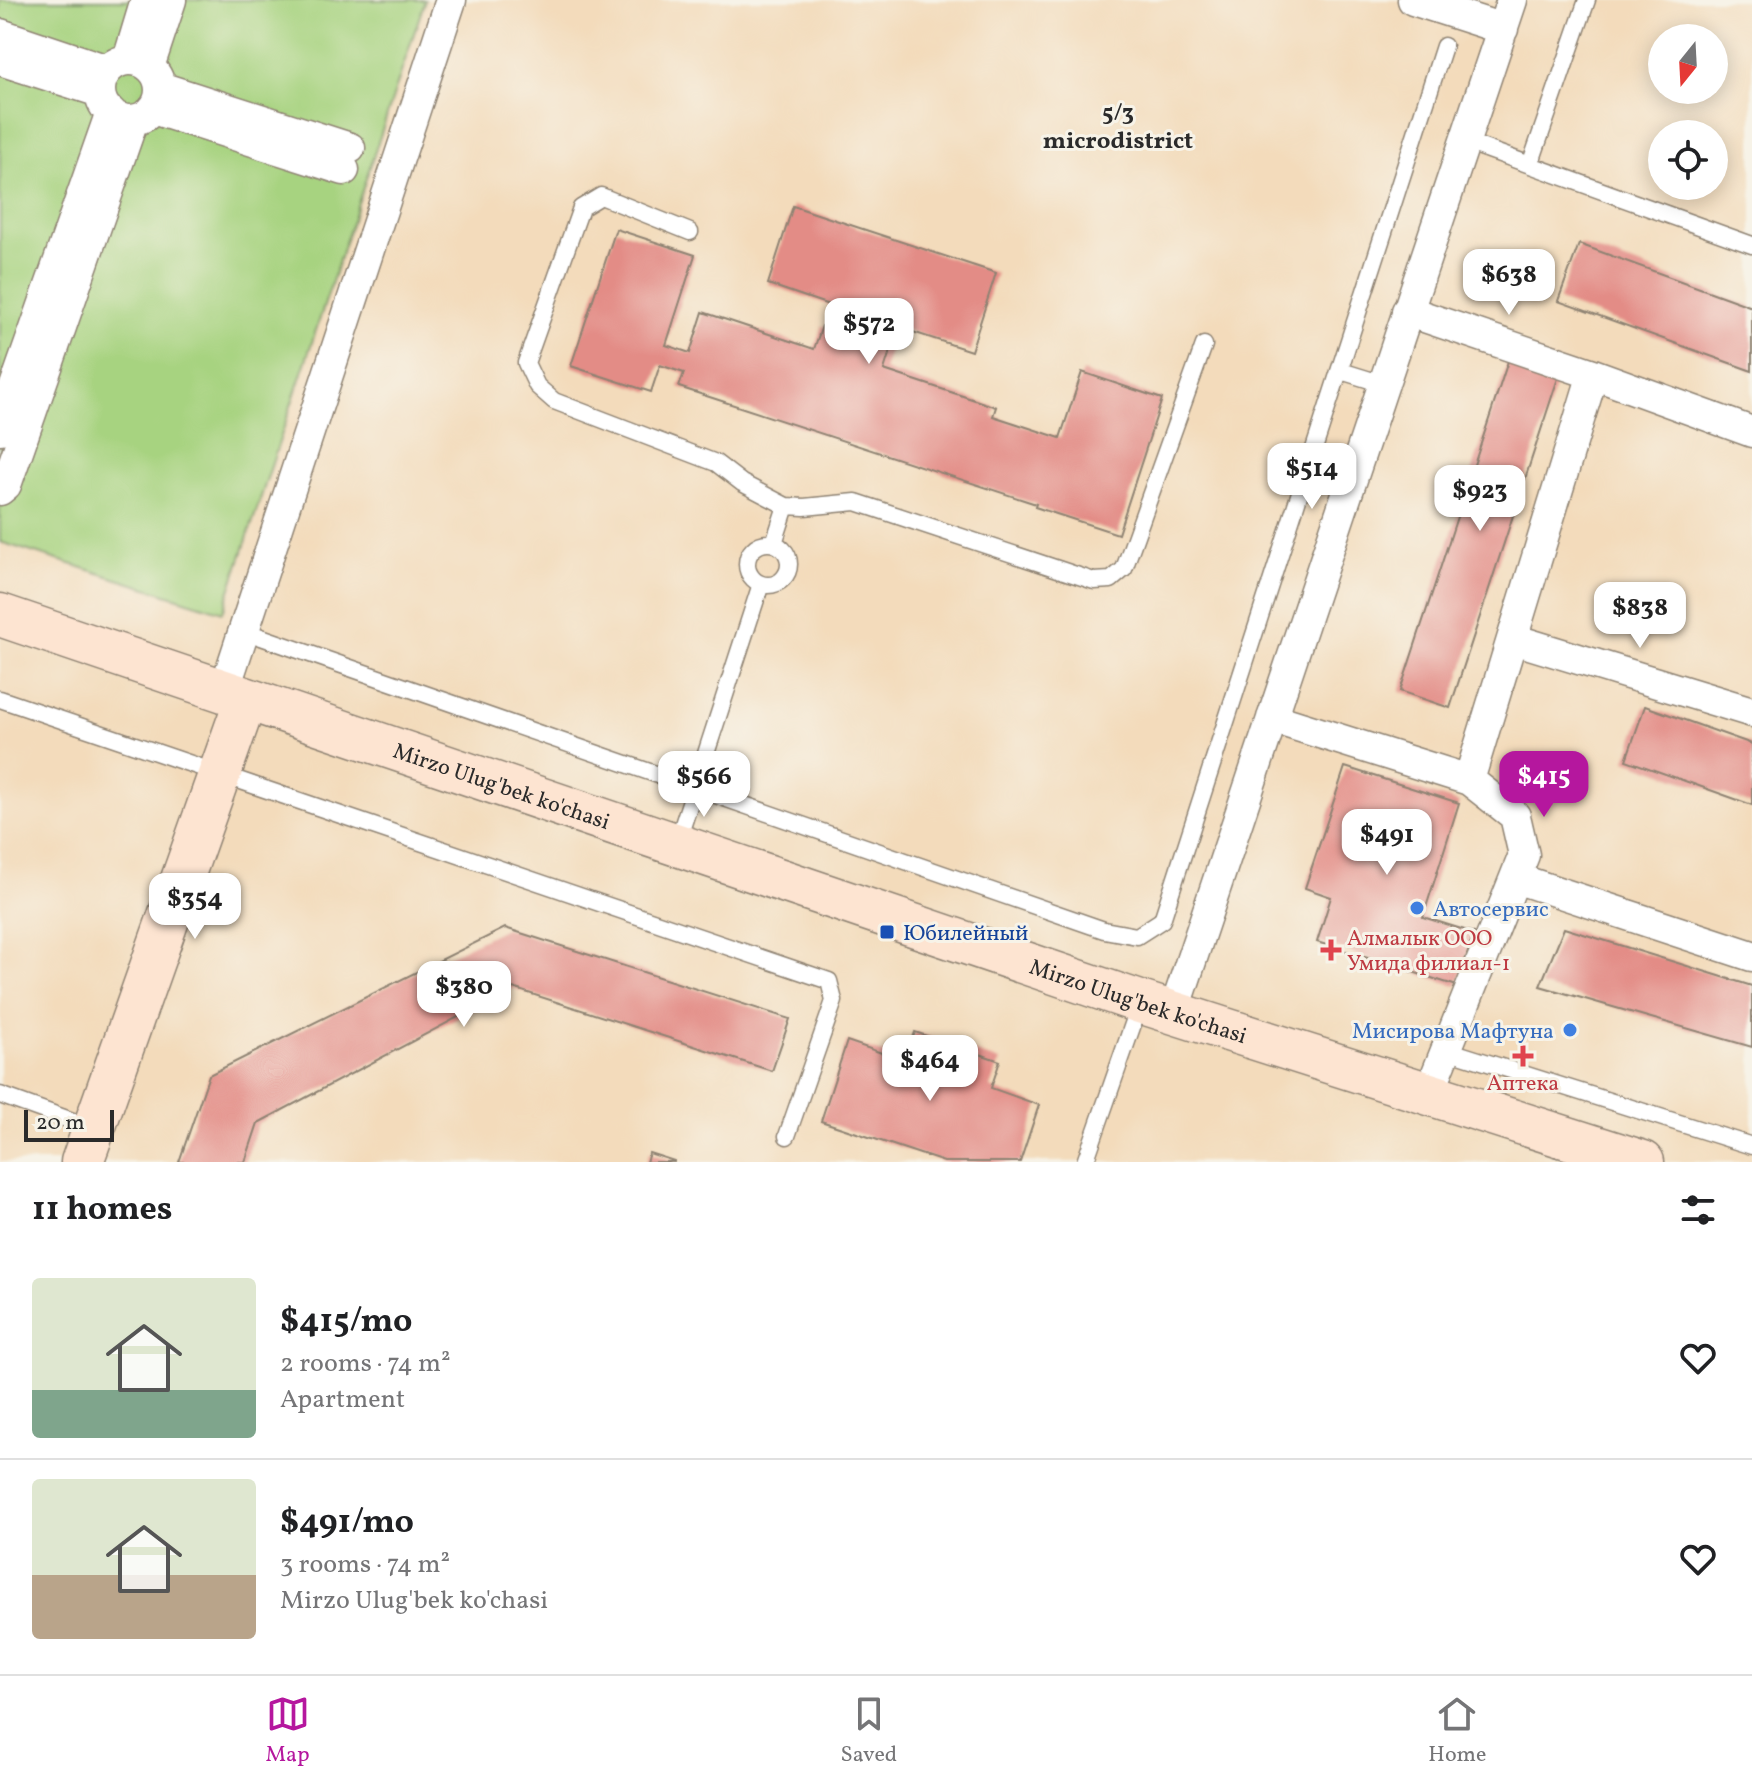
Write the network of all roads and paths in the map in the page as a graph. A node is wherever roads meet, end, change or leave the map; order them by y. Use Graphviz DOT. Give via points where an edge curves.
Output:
graph roads {
  1 [pos="146,0"];
  2 [pos="171,0"];
  3 [pos="451,0"];
  4 [pos="1413,0"];
  5 [pos="1512,0"];
  6 [pos="1587,0"];
  7 [pos="1503,29"];
  8 [pos="0,34"];
  9 [pos="1444,46"];
  10 [pos="0,60"];
  11 [pos="130,90"];
  12 [pos="1464,141"];
  13 [pos="347,159"];
  14 [pos="1530,165"];
  15 [pos="690,232"];
  16 [pos="1752,245"];
  17 [pos="1407,311"];
  18 [pos="1204,345"];
  19 [pos="1341,371"];
  20 [pos="1593,374"];
  21 [pos="1383,384"];
  22 [pos="0,429"];
  23 [pos="1752,432"];
  24 [pos="0,490"];
  25 [pos="786,506"];
  26 [pos="774,543"];
  27 [pos="761,584"];
  28 [pos="0,615"];
  29 [pos="244,631"];
  30 [pos="1513,639"];
  31 [pos="235,695"];
  32 [pos="0,699"];
  33 [pos="1752,712"];
  34 [pos="1272,718"];
  35 [pos="220,773"];
  36 [pos="1469,780"];
  37 [pos="695,788"];
  38 [pos="676,845"];
  39 [pos="1515,878"];
  40 [pos="1752,956"];
  41 [pos="1157,1007"];
  42 [pos="1447,1050"];
  43 [pos="1429,1093"];
  44 [pos="0,1095"];
  45 [pos="787,1136"];
  46 [pos="88,1145"];
  47 [pos="1752,1146"];
  48 [pos="1085,1162"];
  49 [pos="1643,1162"];
  1 -- 11 [label="street"];
  2 -- 11 [label="street"];
  3 -- 29 [label="street"];
  4 -- 7 [label="street"];
  5 -- 7 [label="street"];
  6 -- 14 [label="lane"];
  7 -- 12 [label="street"];
  8 -- 11 [label="street"];
  9 -- 19 [label="lane"];
  10 -- 11 [label="street"];
  11 -- 13 [label="street"];
  11 -- 22 [label="street"];
  11 -- 24 [label="street" via="6,485"];
  12 -- 14 [label="lane"];
  12 -- 17 [label="street"];
  14 -- 16 [label="lane"];
  15 -- 25 [label="lane" via="601,196 581,208 526,363 537,386 554,401 716,463"];
  17 -- 20 [label="street"];
  17 -- 21 [label="street"];
  18 -- 25 [label="lane" via="1124,569 1111,580 1094,581 856,502"];
  19 -- 21 [label="lane"];
  19 -- 37 [label="lane" via="1162,920 1137,936 1104,930"];
  20 -- 23 [label="street"];
  20 -- 30 [label="street"];
  21 -- 34 [label="street"];
  25 -- 26 [label="lane"];
  26 -- 27 [label="lane" via="763,543 747,558 747,569"];
  26 -- 27 [label="lane" via="789,559 789,570 773,585"];
  27 -- 37 [label="lane"];
  28 -- 31 [label="main road, Mirzo Ulug'bek ko'chasi"];
  29 -- 31 [label="street"];
  29 -- 37 [label="lane"];
  30 -- 33 [label="street"];
  30 -- 36 [label="street"];
  31 -- 35 [label="main road"];
  31 -- 38 [label="main road, Mirzo Ulug'bek ko'chasi"];
  32 -- 35 [label="lane"];
  34 -- 36 [label="street"];
  34 -- 41 [label="street"];
  35 -- 45 [label="lane" via="829,981 834,1001"];
  35 -- 46 [label="main road"];
  36 -- 39 [label="street" via="1515,816 1524,855"];
  37 -- 38 [label="lane"];
  38 -- 41 [label="main road, Mirzo Ulug'bek ko'chasi"];
  39 -- 40 [label="street"];
  39 -- 42 [label="street"];
  41 -- 43 [label="main road, Mirzo Ulug'bek ko'chasi"];
  41 -- 48 [label="lane"];
  42 -- 43 [label="street"];
  42 -- 47 [label="lane"];
  43 -- 49 [label="main road, Mirzo Ulug'bek ko'chasi"];
  44 -- 46 [label="lane"];
}
